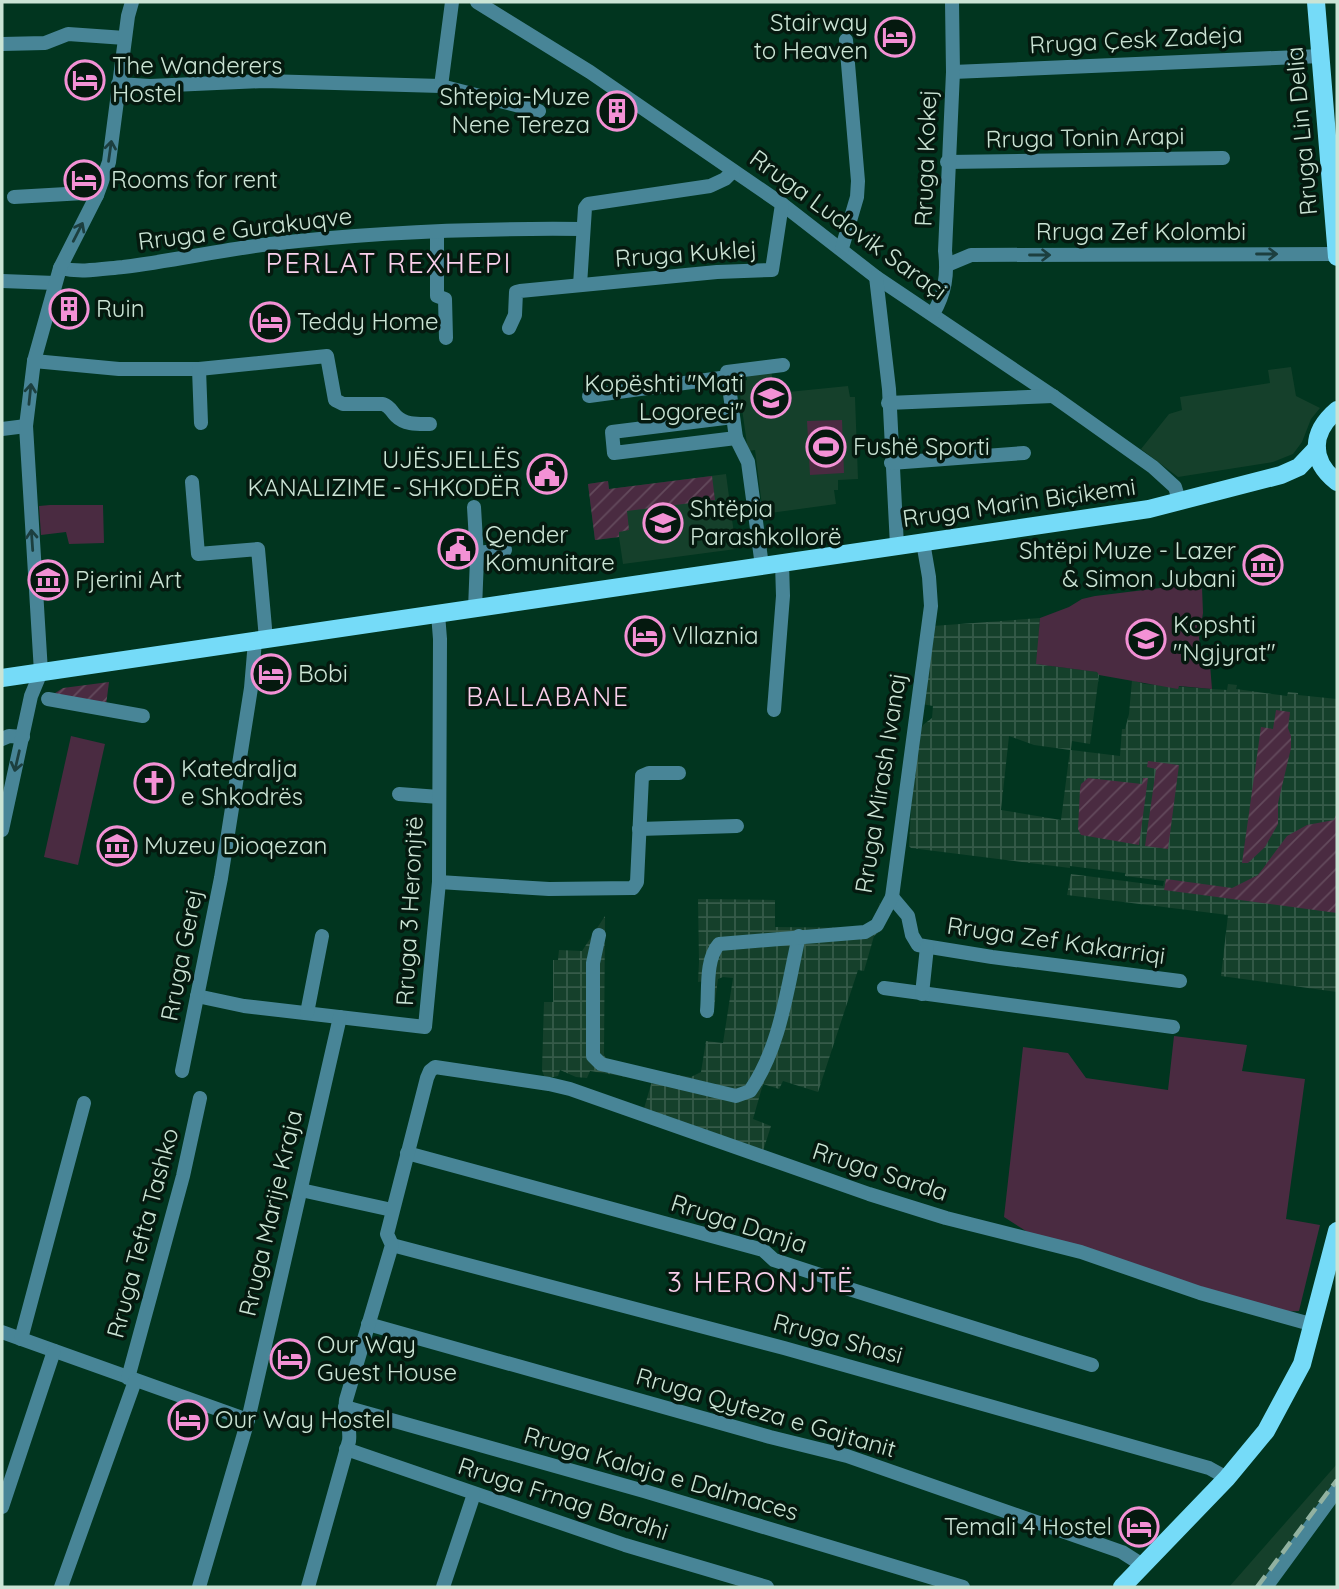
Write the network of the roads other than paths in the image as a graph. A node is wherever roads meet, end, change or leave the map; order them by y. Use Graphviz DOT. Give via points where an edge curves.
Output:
graph roads {
  1 [pos="132,2"];
  2 [pos="452,2"];
  3 [pos="477,2"];
  4 [pos="952,2"];
  5 [pos="1316,2"];
  6 [pos="125,38"];
  7 [pos="846,40"];
  8 [pos="2,44"];
  9 [pos="1321,56"];
  10 [pos="953,72"];
  11 [pos="118,84"];
  12 [pos="441,86"];
  13 [pos="539,111"];
  14 [pos="1333,156"];
  15 [pos="1223,158"];
  16 [pos="947,162"];
  17 [pos="733,171"];
  18 [pos="97,195"];
  19 [pos="14,197"];
  20 [pos="782,204"];
  21 [pos="583,229"];
  22 [pos="437,233"];
  23 [pos="842,248"];
  24 [pos="1337,255"];
  25 [pos="947,265"];
  26 [pos="60,268"];
  27 [pos="876,277"];
  28 [pos="2,281"];
  29 [pos="55,283"];
  30 [pos="580,285"];
  31 [pos="933,314"];
  32 [pos="509,327"];
  33 [pos="446,338"];
  34 [pos="34,361"];
  35 [pos="783,365"];
  36 [pos="199,369"];
  37 [pos="728,377"];
  38 [pos="589,396"];
  39 [pos="1054,396"];
  40 [pos="888,403"];
  41 [pos="1337,410"];
  42 [pos="733,417"];
  43 [pos="201,423"];
  44 [pos="430,424"];
  45 [pos="26,426"];
  46 [pos="2,429"];
  47 [pos="736,438"];
  48 [pos="1317,449"];
  49 [pos="1024,453"];
  50 [pos="891,463"];
  51 [pos="1280,475"];
  52 [pos="1335,480"];
  53 [pos="192,482"];
  54 [pos="1179,500"];
  55 [pos="474,507"];
  56 [pos="923,542"];
  57 [pos="897,546"];
  58 [pos="505,550"];
  59 [pos="477,553"];
  60 [pos="782,563"];
  61 [pos="762,566"];
  62 [pos="475,609"];
  63 [pos="438,614"];
  64 [pos="261,640"];
  65 [pos="41,672"];
  66 [pos="2,678"];
  67 [pos="48,699"];
  68 [pos="774,710"];
  69 [pos="143,716"];
  70 [pos="23,737"];
  71 [pos="2,739"];
  72 [pos="679,773"];
  73 [pos="399,794"];
  74 [pos="439,797"];
  75 [pos="737,826"];
  76 [pos="639,829"];
  77 [pos="2,830"];
  78 [pos="439,881"];
  79 [pos="892,897"];
  80 [pos="599,935"];
  81 [pos="322,936"];
  82 [pos="799,936"];
  83 [pos="927,947"];
  84 [pos="1180,981"];
  85 [pos="884,988"];
  86 [pos="922,994"];
  87 [pos="197,996"];
  88 [pos="707,1011"];
  89 [pos="307,1013"];
  90 [pos="340,1017"];
  91 [pos="1173,1027"];
  92 [pos="182,1071"];
  93 [pos="200,1098"];
  94 [pos="84,1103"];
  95 [pos="407,1153"];
  96 [pos="301,1190"];
  97 [pos="392,1210"];
  98 [pos="1337,1231"];
  99 [pos="392,1245"];
  100 [pos="368,1324"];
  101 [pos="1314,1325"];
  102 [pos="2,1332"];
  103 [pos="21,1339"];
  104 [pos="54,1351"];
  105 [pos="1092,1365"];
  106 [pos="132,1380"];
  107 [pos="345,1407"];
  108 [pos="248,1420"];
  109 [pos="346,1449"];
  110 [pos="1227,1478"];
  111 [pos="1337,1490"];
  112 [pos="474,1494"];
  113 [pos="2,1507"];
  114 [pos="1144,1566"];
  115 [pos="61,1587"];
  116 [pos="199,1587"];
  117 [pos="309,1587"];
  118 [pos="443,1587"];
  119 [pos="767,1587"];
  120 [pos="962,1587"];
  121 [pos="1122,1587"];
  122 [pos="1266,1587"];
  1 -- 6 [label="street"];
  2 -- 12 [label="street"];
  3 -- 17 [label="street, Rruga Ludovik Saraçi" via="590,72"];
  4 -- 10 [label="street, Rruga Kokej"];
  5 -- 9 [label="main road, Rruga Lin Delia"];
  6 -- 8 [label="street" via="68,34 45,43"];
  6 -- 11 [label="street"];
  7 -- 23 [label="street" via="858,197"];
  9 -- 10 [label="street, Rruga Çesk Zadeja"];
  9 -- 14 [label="main road, Rruga Lin Delia"];
  10 -- 16 [label="street, Rruga Kokej"];
  11 -- 12 [label="street" via="264,81"];
  18 -- 11 [label="street, one-way" via="109,162"];
  12 -- 13 [label="street"];
  14 -- 24 [label="main road, Rruga Lin Delia"];
  15 -- 16 [label="street, Rruga Tonin Arapi"];
  16 -- 25 [label="street, Rruga Kokej"];
  17 -- 20 [label="street, Rruga Ludovik Saraçi"];
  17 -- 21 [label="street" via="710,186 592,202 585,208"];
  18 -- 19 [label="street"];
  26 -- 18 [label="street, one-way"];
  20 -- 23 [label="street, Rruga Ludovik Saraçi"];
  20 -- 30 [label="street, Rruga Kuklej" via="772,270"];
  21 -- 22 [label="street, Rruga e Gurakuqve"];
  21 -- 30 [label="street, Rruga Kuklej"];
  22 -- 26 [label="street, Rruga e Gurakuqve" via="272,244 79,272"];
  22 -- 33 [label="street" via="437,296 445,299"];
  23 -- 27 [label="street, Rruga Ludovik Saraçi"];
  25 -- 24 [label="street, Rruga Zef Kolombi, one-way" via="971,255"];
  25 -- 31 [label="street, Rruga Kokej" via="943,293"];
  26 -- 29 [label="street"];
  27 -- 31 [label="street, Rruga Ludovik Saraçi"];
  27 -- 40 [label="street"];
  28 -- 29 [label="street"];
  29 -- 34 [label="street"];
  30 -- 32 [label="street, Rruga Kuklej" via="516,292"];
  31 -- 39 [label="street, Rruga Ludovik Saraçi"];
  34 -- 36 [label="street" via="118,369"];
  45 -- 34 [label="street, one-way"];
  35 -- 37 [label="street" via="727,372"];
  36 -- 43 [label="street"];
  36 -- 44 [label="street" via="327,356 335,400 383,404 401,420"];
  37 -- 38 [label="street"];
  37 -- 42 [label="street"];
  39 -- 40 [label="street"];
  39 -- 54 [label="street, Rruga Ludovik Saraçi" via="1153,467 1175,487"];
  40 -- 50 [label="street"];
  41 -- 48 [label="main road" via="1318,433"];
  42 -- 47 [label="street"];
  42 -- 47 [label="street" via="612,432 614,453"];
  45 -- 46 [label="street"];
  65 -- 45 [label="street, one-way"];
  47 -- 61 [label="street" via="748,462"];
  48 -- 51 [label="main road, Rruga Marin Biçikemi" via="1299,467"];
  48 -- 52 [label="main road" via="1320,464"];
  49 -- 50 [label="street"];
  50 -- 57 [label="street"];
  51 -- 52 [label="main road, Rruga Marin Biçikemi"];
  51 -- 54 [label="main road, Rruga Marin Biçikemi"];
  53 -- 64 [label="street" via="198,554 258,549"];
  54 -- 56 [label="main road, Rruga Marin Biçikemi" via="1149,509"];
  55 -- 59 [label="street"];
  56 -- 57 [label="main road, Rruga Marin Biçikemi"];
  56 -- 79 [label="street, Rruga Mirash Ivanaj" via="931,606"];
  57 -- 60 [label="main road, Rruga Marin Biçikemi"];
  58 -- 59 [label="street"];
  59 -- 62 [label="street"];
  60 -- 61 [label="main road, Rruga Marin Biçikemi"];
  60 -- 68 [label="street"];
  61 -- 62 [label="main road, Rruga Marin Biçikemi"];
  62 -- 63 [label="main road, Rruga Marin Biçikemi"];
  63 -- 64 [label="main road, Rruga Marin Biçikemi"];
  63 -- 74 [label="street, Rruga 3 Heronjtë"];
  64 -- 65 [label="main road, Rruga Marin Biçikemi"];
  64 -- 87 [label="street, Rruga Gerej"];
  65 -- 66 [label="main road, Rruga Marin Biçikemi"];
  65 -- 70 [label="street"];
  67 -- 69 [label="street"];
  70 -- 71 [label="street"];
  70 -- 77 [label="street, one-way"];
  72 -- 76 [label="street" via="642,776"];
  73 -- 74 [label="street, Rruga 3 Heronjtë"];
  74 -- 78 [label="street, Rruga 3 Heronjtë"];
  75 -- 76 [label="street"];
  76 -- 78 [label="street" via="633,888 538,889"];
  78 -- 90 [label="street, Rruga 3 Heronjtë" via="425,1027"];
  79 -- 82 [label="street, Rruga Mirash Ivanaj" via="871,930"];
  79 -- 83 [label="street, Rruga Zef Kakarriqi" via="908,916 912,936"];
  80 -- 82 [label="street" via="593,963 593,1056 601,1064 736,1096 750,1091 768,1059"];
  81 -- 89 [label="street"];
  82 -- 88 [label="street, Rruga Mirash Ivanaj" via="719,944 710,962"];
  83 -- 84 [label="street, Rruga Zef Kakarriqi"];
  83 -- 86 [label="street, Rruga Zef Kakarriqi"];
  85 -- 86 [label="street"];
  86 -- 91 [label="street"];
  87 -- 89 [label="street"];
  87 -- 92 [label="street, Rruga Gerej"];
  89 -- 90 [label="street"];
  90 -- 96 [label="street, Rruga Marije Kraja"];
  93 -- 106 [label="street, Rruga Tefta Tashko"];
  94 -- 103 [label="street"];
  95 -- 97 [label="street"];
  95 -- 101 [label="street, Rruga Sarda" via="432,1069 549,1084 946,1218 1081,1252 1200,1293"];
  95 -- 105 [label="street, Rruga Danja" via="763,1250 774,1259 846,1288"];
  96 -- 97 [label="street"];
  96 -- 108 [label="street, Rruga Marije Kraja"];
  97 -- 99 [label="street" via="387,1234"];
  98 -- 101 [label="main road"];
  99 -- 100 [label="street"];
  99 -- 110 [label="street, Rruga Shasi" via="942,1391 1209,1468"];
  100 -- 107 [label="street"];
  100 -- 114 [label="street, Rruga Qyteza e Gajtanit" via="847,1456 1122,1552"];
  101 -- 110 [label="main road" via="1286,1397 1266,1431"];
  102 -- 103 [label="street"];
  103 -- 104 [label="street"];
  104 -- 106 [label="street"];
  104 -- 113 [label="street"];
  106 -- 108 [label="street"];
  106 -- 115 [label="street, Rruga Tefta Tashko"];
  107 -- 109 [label="street" via="350,1432"];
  107 -- 120 [label="street, Rruga Kalaja e Dalmaces"];
  108 -- 116 [label="street, Rruga Marije Kraja"];
  109 -- 112 [label="street, Rruga Frnag Bardhi"];
  109 -- 117 [label="street"];
  110 -- 114 [label="main road"];
  111 -- 122 [label="street"];
  112 -- 118 [label="street"];
  112 -- 119 [label="street, Rruga Frnag Bardhi"];
  114 -- 121 [label="main road"];
}
